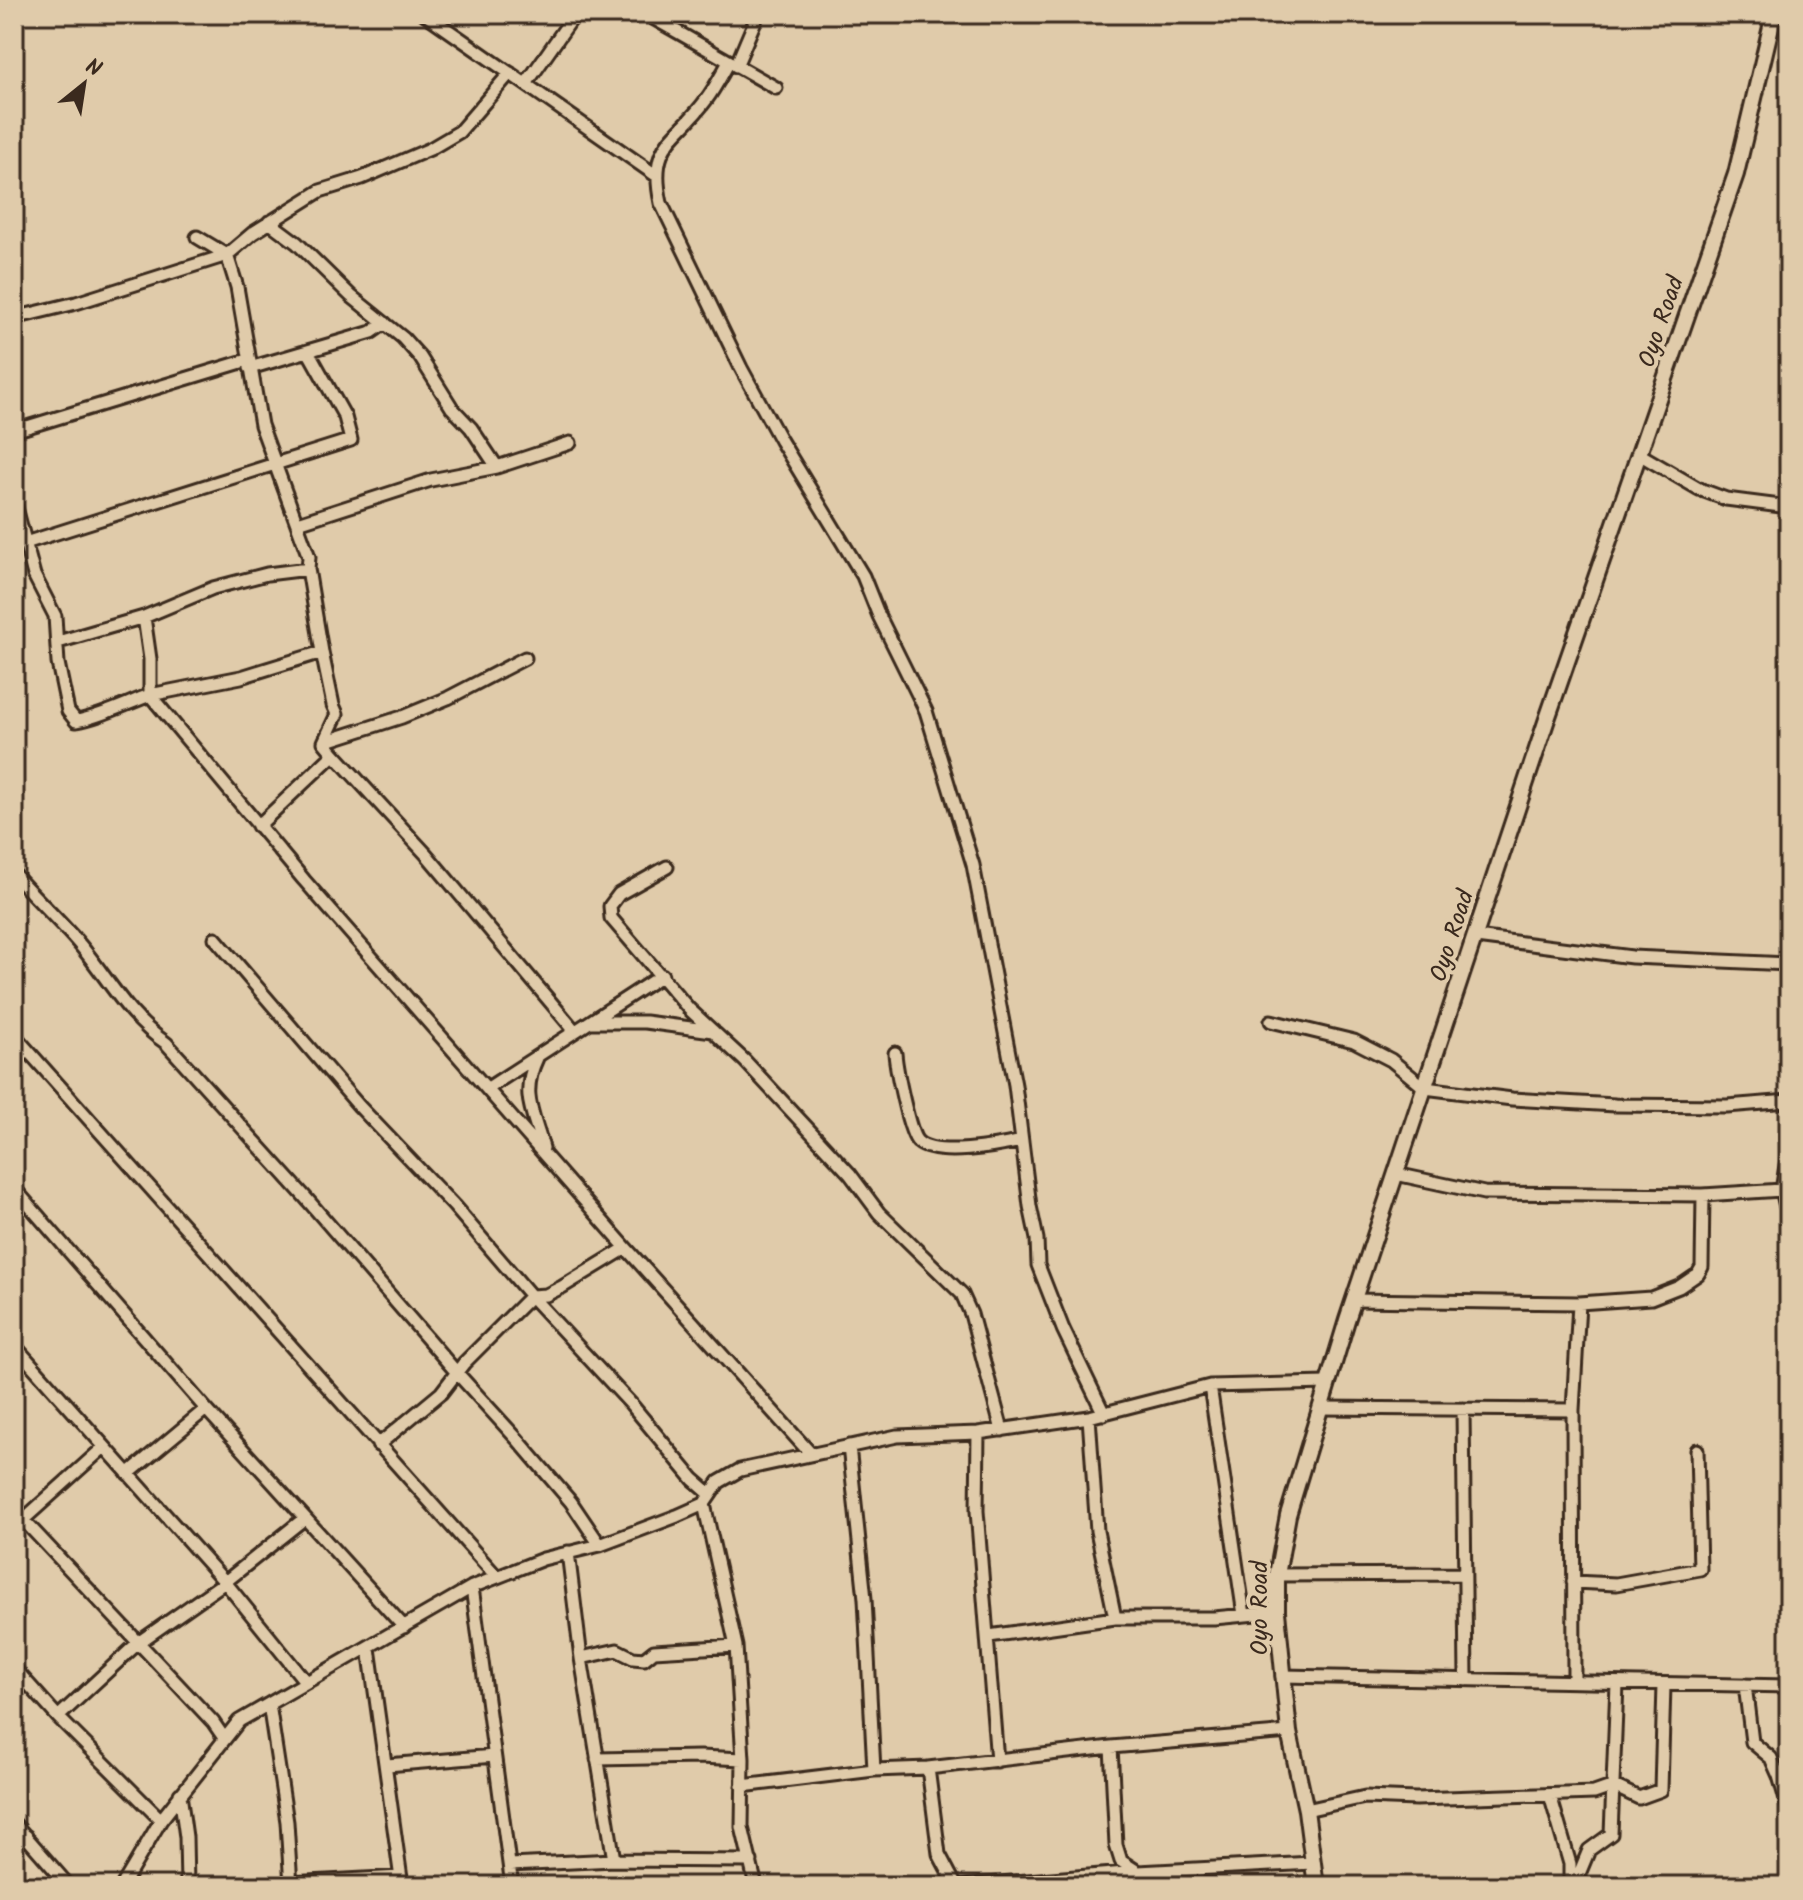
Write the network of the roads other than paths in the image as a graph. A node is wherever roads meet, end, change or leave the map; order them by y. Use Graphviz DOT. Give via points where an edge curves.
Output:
graph roads {
  1 [pos="425,14"];
  2 [pos="575,14"];
  3 [pos="646,14"];
  4 [pos="758,14"];
  5 [pos="1774,14"];
  6 [pos="733,64"];
  7 [pos="510,73"];
  8 [pos="526,84"];
  9 [pos="776,88"];
  10 [pos="657,176"];
  11 [pos="269,222"];
  12 [pos="197,237"];
  13 [pos="227,255"];
  14 [pos="14,318"];
  15 [pos="385,323"];
  16 [pos="308,351"];
  17 [pos="249,364"];
  18 [pos="14,431"];
  19 [pos="570,443"];
  20 [pos="1639,454"];
  21 [pos="276,465"];
  22 [pos="497,467"];
  23 [pos="14,500"];
  24 [pos="1789,507"];
  25 [pos="298,523"];
  26 [pos="25,543"];
  27 [pos="308,569"];
  28 [pos="144,617"];
  29 [pos="58,642"];
  30 [pos="322,652"];
  31 [pos="525,658"];
  32 [pos="150,695"];
  33 [pos="324,742"];
  34 [pos="334,754"];
  35 [pos="258,826"];
  36 [pos="667,867"];
  37 [pos="14,874"];
  38 [pos="1476,937"];
  39 [pos="215,938"];
  40 [pos="1789,964"];
  41 [pos="662,975"];
  42 [pos="1271,1021"];
  43 [pos="590,1022"];
  44 [pos="574,1030"];
  45 [pos="715,1031"];
  46 [pos="14,1035"];
  47 [pos="895,1053"];
  48 [pos="537,1058"];
  49 [pos="488,1088"];
  50 [pos="1425,1088"];
  51 [pos="1789,1101"];
  52 [pos="1022,1141"];
  53 [pos="1789,1147"];
  54 [pos="544,1152"];
  55 [pos="1396,1174"];
  56 [pos="14,1188"];
  57 [pos="1782,1190"];
  58 [pos="1703,1195"];
  59 [pos="1789,1219"];
  60 [pos="626,1248"];
  61 [pos="531,1296"];
  62 [pos="1353,1300"];
  63 [pos="1579,1303"];
  64 [pos="14,1345"];
  65 [pos="458,1374"];
  66 [pos="1327,1383"];
  67 [pos="1210,1386"];
  68 [pos="1320,1408"];
  69 [pos="206,1409"];
  70 [pos="1463,1409"];
  71 [pos="1573,1410"];
  72 [pos="1104,1414"];
  73 [pos="1089,1417"];
  74 [pos="1002,1430"];
  75 [pos="978,1433"];
  76 [pos="378,1445"];
  77 [pos="849,1446"];
  78 [pos="103,1448"];
  79 [pos="1697,1450"];
  80 [pos="811,1454"];
  81 [pos="128,1474"];
  82 [pos="707,1498"];
  83 [pos="14,1510"];
  84 [pos="305,1518"];
  85 [pos="23,1520"];
  86 [pos="600,1545"];
  87 [pos="568,1552"];
  88 [pos="1464,1574"];
  89 [pos="1277,1575"];
  90 [pos="497,1577"];
  91 [pos="225,1582"];
  92 [pos="1573,1582"];
  93 [pos="472,1587"];
  94 [pos="1277,1612"];
  95 [pos="1244,1615"];
  96 [pos="1115,1618"];
  97 [pos="404,1627"];
  98 [pos="989,1636"];
  99 [pos="138,1643"];
  100 [pos="736,1646"];
  101 [pos="369,1648"];
  102 [pos="581,1658"];
  103 [pos="14,1668"];
  104 [pos="1282,1676"];
  105 [pos="1466,1680"];
  106 [pos="305,1681"];
  107 [pos="1574,1682"];
  108 [pos="1617,1684"];
  109 [pos="1664,1685"];
  110 [pos="1745,1685"];
  111 [pos="1789,1686"];
  112 [pos="269,1704"];
  113 [pos="58,1717"];
  114 [pos="1289,1732"];
  115 [pos="224,1738"];
  116 [pos="1111,1747"];
  117 [pos="494,1756"];
  118 [pos="597,1759"];
  119 [pos="743,1759"];
  120 [pos="997,1761"];
  121 [pos="387,1765"];
  122 [pos="928,1768"];
  123 [pos="874,1770"];
  124 [pos="742,1786"];
  125 [pos="1614,1786"];
  126 [pos="180,1794"];
  127 [pos="1550,1795"];
  128 [pos="1306,1810"];
  129 [pos="1789,1810"];
  130 [pos="161,1820"];
  131 [pos="14,1823"];
  132 [pos="26,1836"];
  133 [pos="14,1847"];
  134 [pos="614,1860"];
  135 [pos="751,1861"];
  136 [pos="1312,1863"];
  137 [pos="510,1865"];
  138 [pos="1138,1872"];
  139 [pos="402,1882"];
  140 [pos="1007,1884"];
  141 [pos="290,1885"];
  142 [pos="69,1886"];
  143 [pos="122,1886"];
  144 [pos="187,1886"];
  145 [pos="512,1886"];
  146 [pos="756,1886"];
  147 [pos="959,1886"];
  148 [pos="1140,1886"];
  149 [pos="1316,1886"];
  150 [pos="1572,1886"];
  1 -- 7 [label="street"];
  2 -- 8 [label="street"];
  3 -- 6 [label="street"];
  4 -- 6 [label="street"];
  5 -- 20 [label="street, Oyo Road" via="1736,174"];
  6 -- 9 [label="street"];
  6 -- 10 [label="street" via="671,137 661,153"];
  7 -- 8 [label="street"];
  7 -- 11 [label="street" via="459,132 362,178 320,191"];
  8 -- 10 [label="street"];
  10 -- 52 [label="street" via="669,223 730,345 863,576 926,711 973,865"];
  11 -- 13 [label="street"];
  11 -- 15 [label="street"];
  12 -- 13 [label="street"];
  13 -- 14 [label="street"];
  13 -- 17 [label="street"];
  15 -- 16 [label="street" via="372,332"];
  15 -- 22 [label="street" via="420,357"];
  16 -- 17 [label="street"];
  16 -- 21 [label="street" via="345,417 351,440"];
  17 -- 18 [label="street"];
  17 -- 21 [label="street" via="261,425"];
  19 -- 22 [label="street"];
  20 -- 24 [label="street" via="1726,499"];
  20 -- 38 [label="street, Oyo Road"];
  21 -- 25 [label="street"];
  21 -- 26 [label="street"];
  22 -- 25 [label="street" via="431,480"];
  23 -- 26 [label="street"];
  25 -- 27 [label="street"];
  26 -- 29 [label="street" via="55,616"];
  27 -- 28 [label="street" via="213,588"];
  27 -- 30 [label="street"];
  28 -- 29 [label="street"];
  28 -- 32 [label="street"];
  29 -- 32 [label="street" via="68,711 76,721"];
  30 -- 32 [label="street" via="241,677"];
  30 -- 33 [label="street" via="337,714"];
  31 -- 33 [label="street" via="448,698"];
  32 -- 35 [label="street"];
  33 -- 34 [label="street"];
  34 -- 35 [label="street"];
  34 -- 44 [label="street"];
  35 -- 49 [label="street"];
  36 -- 41 [label="street" via="619,894 610,906 611,918"];
  37 -- 65 [label="street" via="81,946 146,1029 166,1043"];
  38 -- 40 [label="street" via="1632,957"];
  38 -- 50 [label="street, Oyo Road"];
  39 -- 61 [label="street"];
  41 -- 43 [label="street"];
  41 -- 45 [label="street"];
  42 -- 50 [label="street" via="1354,1041 1391,1060"];
  43 -- 44 [label="street"];
  43 -- 45 [label="street"];
  44 -- 48 [label="street"];
  45 -- 74 [label="street" via="850,1174 879,1213 962,1294"];
  46 -- 76 [label="street"];
  47 -- 52 [label="street" via="916,1141 929,1148 966,1150"];
  48 -- 49 [label="street"];
  48 -- 54 [label="street" via="528,1077 529,1093"];
  49 -- 54 [label="street"];
  50 -- 51 [label="street" via="1615,1105"];
  50 -- 55 [label="street, Oyo Road"];
  52 -- 72 [label="street" via="1038,1265"];
  53 -- 57 [label="street"];
  54 -- 60 [label="street"];
  55 -- 58 [label="street" via="1484,1193"];
  55 -- 62 [label="street, Oyo Road"];
  56 -- 69 [label="street"];
  57 -- 58 [label="street"];
  57 -- 59 [label="street"];
  58 -- 63 [label="street" via="1698,1274 1651,1298"];
  60 -- 61 [label="street" via="546,1295"];
  60 -- 80 [label="street"];
  61 -- 65 [label="street"];
  61 -- 82 [label="street" via="631,1404"];
  62 -- 63 [label="street"];
  62 -- 66 [label="street, Oyo Road"];
  63 -- 71 [label="street"];
  64 -- 78 [label="street"];
  65 -- 76 [label="street"];
  65 -- 86 [label="street" via="571,1502"];
  66 -- 67 [label="street"];
  66 -- 68 [label="street, Oyo Road"];
  67 -- 72 [label="street"];
  67 -- 95 [label="street"];
  68 -- 70 [label="street"];
  68 -- 89 [label="street, Oyo Road" via="1288,1515"];
  69 -- 81 [label="street"];
  69 -- 84 [label="street"];
  70 -- 71 [label="street"];
  70 -- 88 [label="street"];
  71 -- 92 [label="street"];
  72 -- 73 [label="street"];
  73 -- 74 [label="street"];
  73 -- 96 [label="street" via="1097,1531"];
  74 -- 75 [label="street"];
  75 -- 77 [label="street" via="897,1436"];
  75 -- 98 [label="street" via="977,1511"];
  76 -- 90 [label="street"];
  77 -- 80 [label="street"];
  77 -- 123 [label="street" via="865,1599"];
  78 -- 81 [label="street"];
  78 -- 85 [label="street"];
  79 -- 92 [label="street" via="1700,1569 1616,1584"];
  80 -- 82 [label="street" via="740,1470 719,1482"];
  81 -- 91 [label="street"];
  82 -- 86 [label="street"];
  82 -- 100 [label="street"];
  83 -- 85 [label="street"];
  84 -- 91 [label="street"];
  84 -- 97 [label="street"];
  85 -- 99 [label="street"];
  86 -- 87 [label="street"];
  87 -- 90 [label="street"];
  87 -- 102 [label="street"];
  88 -- 89 [label="street"];
  88 -- 105 [label="street"];
  89 -- 94 [label="street, Oyo Road"];
  90 -- 93 [label="street"];
  91 -- 99 [label="street"];
  91 -- 106 [label="street"];
  92 -- 107 [label="street"];
  93 -- 97 [label="street"];
  93 -- 117 [label="street"];
  94 -- 95 [label="street"];
  94 -- 104 [label="street, Oyo Road"];
  95 -- 96 [label="street"];
  96 -- 98 [label="street"];
  97 -- 101 [label="street"];
  98 -- 120 [label="street"];
  99 -- 113 [label="street"];
  99 -- 115 [label="street"];
  100 -- 102 [label="street" via="654,1651 644,1659 617,1650"];
  100 -- 119 [label="street"];
  101 -- 106 [label="street"];
  101 -- 121 [label="street"];
  102 -- 118 [label="street"];
  103 -- 113 [label="street"];
  104 -- 105 [label="street"];
  104 -- 114 [label="street, Oyo Road"];
  105 -- 107 [label="street"];
  106 -- 112 [label="street"];
  107 -- 108 [label="street"];
  108 -- 109 [label="street"];
  108 -- 125 [label="street"];
  109 -- 110 [label="street"];
  109 -- 125 [label="street" via="1661,1790 1639,1798"];
  110 -- 111 [label="street"];
  110 -- 129 [label="street" via="1752,1742 1771,1758"];
  112 -- 115 [label="street" via="239,1721"];
  112 -- 141 [label="street" via="287,1822"];
  113 -- 130 [label="street"];
  114 -- 116 [label="street"];
  114 -- 128 [label="street, Oyo Road"];
  115 -- 126 [label="street"];
  116 -- 120 [label="street"];
  116 -- 138 [label="street" via="1116,1845 1121,1861"];
  117 -- 121 [label="street"];
  117 -- 137 [label="street"];
  118 -- 119 [label="street"];
  118 -- 134 [label="street"];
  119 -- 124 [label="street"];
  120 -- 122 [label="street"];
  121 -- 139 [label="street"];
  122 -- 123 [label="street"];
  122 -- 147 [label="street" via="939,1854"];
  123 -- 124 [label="street"];
  124 -- 135 [label="street" via="742,1827"];
  125 -- 127 [label="street" via="1594,1793"];
  125 -- 150 [label="street" via="1611,1834 1589,1850"];
  126 -- 130 [label="street"];
  126 -- 144 [label="street"];
  127 -- 128 [label="street" via="1365,1797"];
  127 -- 150 [label="street"];
  128 -- 136 [label="street, Oyo Road"];
  130 -- 143 [label="street"];
  131 -- 132 [label="street"];
  132 -- 133 [label="street"];
  132 -- 142 [label="street"];
  134 -- 135 [label="street"];
  134 -- 137 [label="street"];
  135 -- 146 [label="street"];
  136 -- 138 [label="street"];
  136 -- 149 [label="street, Oyo Road"];
  137 -- 145 [label="street"];
  138 -- 140 [label="street"];
  138 -- 148 [label="street"];
  139 -- 141 [label="street"];
  140 -- 147 [label="street"];
}
